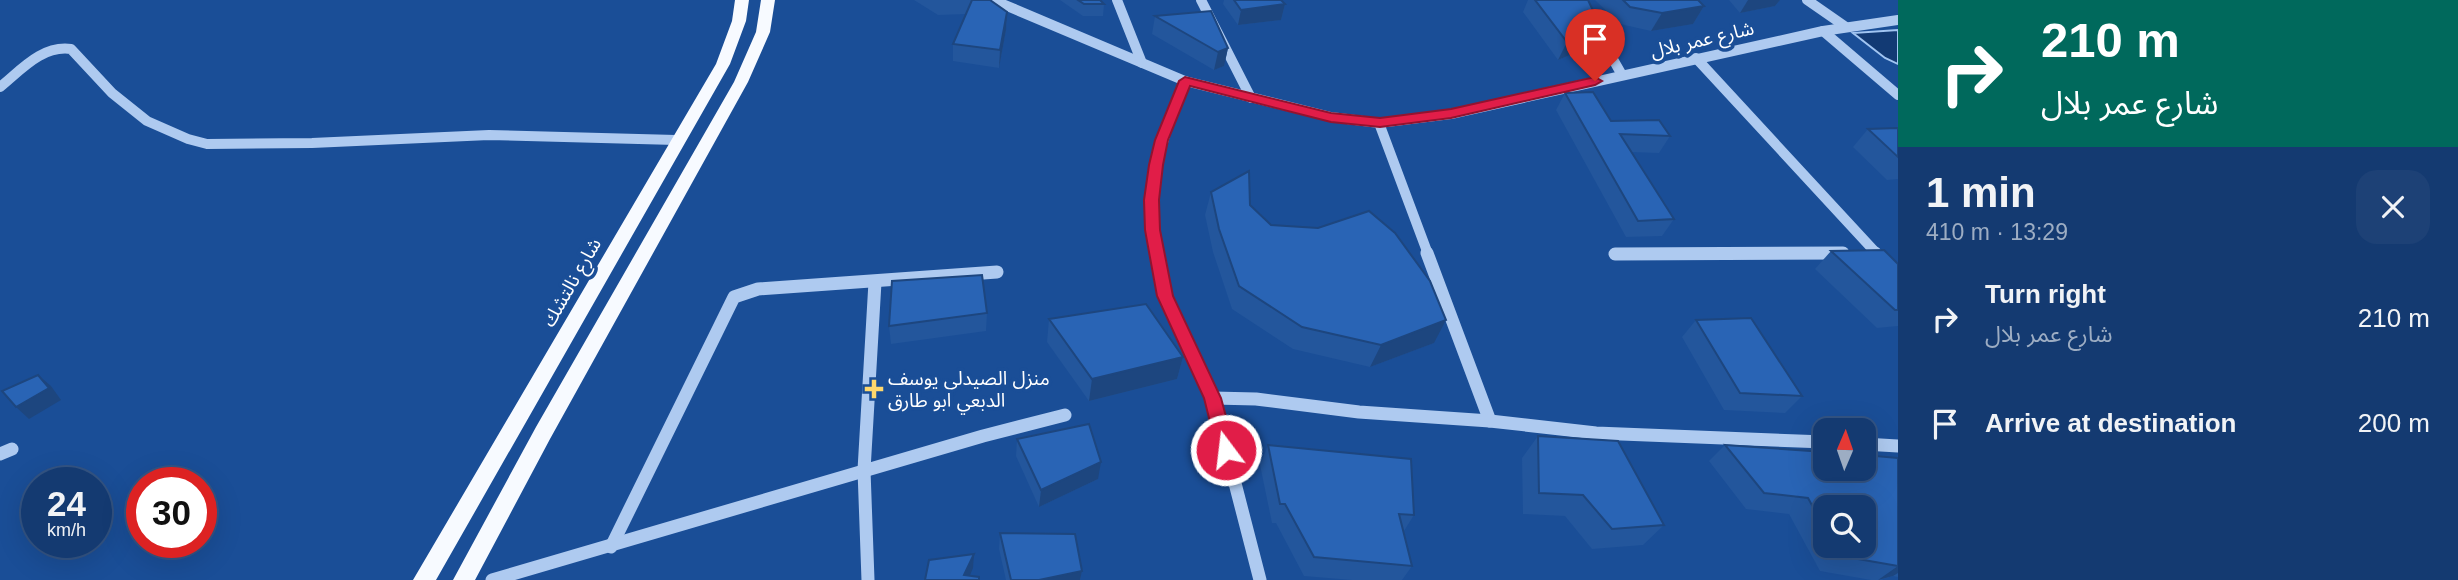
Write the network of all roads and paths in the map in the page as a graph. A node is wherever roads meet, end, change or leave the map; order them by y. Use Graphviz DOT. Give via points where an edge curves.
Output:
graph roads {
  1 [pos="742,0"];
  2 [pos="993,0"];
  3 [pos="1117,0"];
  4 [pos="1201,0"];
  5 [pos="1579,0"];
  6 [pos="1807,0"];
  7 [pos="769,4"];
  8 [pos="1898,20"];
  9 [pos="1846,26"];
  10 [pos="1824,31"];
  11 [pos="1696,58"];
  12 [pos="1142,63"];
  13 [pos="1622,75"];
  14 [pos="1185,81"];
  15 [pos="0,87"];
  16 [pos="1898,95"];
  17 [pos="1251,98"];
  18 [pos="1380,122"];
  19 [pos="676,140"];
  20 [pos="1875,253"];
  21 [pos="1615,254"];
  22 [pos="997,272"];
  23 [pos="1898,278"];
  24 [pos="874,282"];
  25 [pos="1213,398"];
  26 [pos="1065,415"];
  27 [pos="1490,421"];
  28 [pos="1813,442"];
  29 [pos="1876,445"];
  30 [pos="1898,446"];
  31 [pos="864,470"];
  32 [pos="611,547"];
  33 [pos="424,580"];
  34 [pos="464,580"];
  35 [pos="492,580"];
  36 [pos="868,580"];
  37 [pos="1261,580"];
  1 -- 19 [label="main road, شارع نالتشك" via="723,64"];
  2 -- 12 [label="street, شارع عمر بلال"];
  3 -- 12 [label="street"];
  4 -- 17 [label="street"];
  5 -- 13 [label="street"];
  6 -- 9 [label="street"];
  7 -- 34 [label="main road" via="756,52 741,82"];
  8 -- 9 [label="street, شارع عمر بلال"];
  9 -- 10 [label="street, شارع عمر بلال"];
  10 -- 11 [label="street, شارع عمر بلال"];
  10 -- 16 [label="street"];
  11 -- 13 [label="street, شارع عمر بلال"];
  11 -- 20 [label="street"];
  12 -- 14 [label="street, شارع عمر بلال"];
  13 -- 18 [label="street, شارع عمر بلال" via="1451,114"];
  14 -- 17 [label="street, شارع عمر بلال"];
  14 -- 25 [label="street" via="1161,140 1151,200 1152,230 1165,296"];
  15 -- 19 [label="street" via="40,56 65,47 147,121 208,144 489,135"];
  17 -- 18 [label="street, شارع عمر بلال" via="1331,117"];
  18 -- 27 [label="street"];
  19 -- 33 [label="main road, شارع نالتشك"];
  20 -- 21 [label="street"];
  20 -- 23 [label="street"];
  22 -- 24 [label="street"];
  24 -- 31 [label="street"];
  24 -- 32 [label="street" via="758,289 734,297"];
  25 -- 27 [label="street"];
  25 -- 37 [label="street"];
  26 -- 31 [label="street"];
  27 -- 28 [label="street" via="1595,433"];
  29 -- 30 [label="street"];
  31 -- 32 [label="street"];
  31 -- 36 [label="street"];
  32 -- 35 [label="street"];
}
